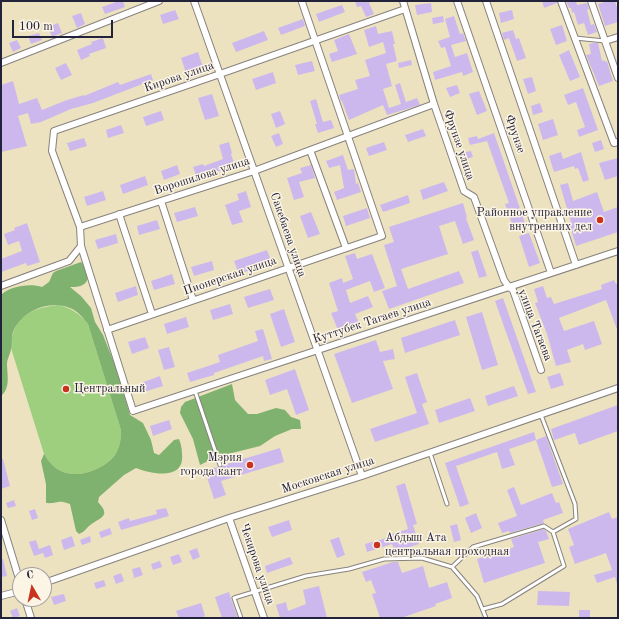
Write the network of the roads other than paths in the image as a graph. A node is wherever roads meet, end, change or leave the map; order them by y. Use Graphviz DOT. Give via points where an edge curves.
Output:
graph roads {
  1 [pos="194,1"];
  2 [pos="403,1"];
  3 [pos="457,1"];
  4 [pos="486,1"];
  5 [pos="561,1"];
  6 [pos="591,1"];
  7 [pos="156,2"];
  8 [pos="302,2"];
  9 [pos="405,8"];
  10 [pos="618,37"];
  11 [pos="575,38"];
  12 [pos="315,41"];
  13 [pos="605,41"];
  14 [pos="1,63"];
  15 [pos="220,74"];
  16 [pos="618,78"];
  17 [pos="434,104"];
  18 [pos="349,136"];
  19 [pos="618,142"];
  20 [pos="310,150"];
  21 [pos="254,171"];
  22 [pos="161,201"];
  23 [pos="119,214"];
  24 [pos="80,227"];
  25 [pos="81,246"];
  26 [pos="346,248"];
  27 [pos="618,251"];
  28 [pos="576,265"];
  29 [pos="288,268"];
  30 [pos="551,273"];
  31 [pos="1,286"];
  32 [pos="509,287"];
  33 [pos="193,300"];
  34 [pos="152,314"];
  35 [pos="107,330"];
  36 [pos="317,351"];
  37 [pos="541,370"];
  38 [pos="618,388"];
  39 [pos="195,391"];
  40 [pos="541,415"];
  41 [pos="430,453"];
  42 [pos="220,465"];
  43 [pos="362,476"];
  44 [pos="447,504"];
  45 [pos="229,518"];
  46 [pos="1,522"];
  47 [pos="553,532"];
  48 [pos="15,567"];
  49 [pos="452,567"];
  50 [pos="52,580"];
  51 [pos="255,591"];
  52 [pos="12,593"];
  53 [pos="1,596"];
  54 [pos="28,607"];
  55 [pos="483,609"];
  56 [pos="31,618"];
  57 [pos="241,618"];
  58 [pos="264,618"];
  59 [pos="486,618"];
  1 -- 15 [label="street, Сакебаева улица"];
  2 -- 9 [label="street, Фрунзе улица"];
  3 -- 30 [label="street, Фрунзе"];
  4 -- 28 [label="street, Фрунзе"];
  5 -- 11 [label="street"];
  6 -- 13 [label="street"];
  7 -- 14 [label="street"];
  8 -- 12 [label="street"];
  9 -- 12 [label="street, Кирова улица"];
  9 -- 17 [label="street, Фрунзе улица"];
  10 -- 13 [label="street"];
  11 -- 13 [label="lane"];
  11 -- 19 [label="street" via="614,143"];
  12 -- 15 [label="street, Кирова улица"];
  12 -- 18 [label="street"];
  13 -- 16 [label="street"];
  15 -- 21 [label="street, Сакебаева улица"];
  15 -- 24 [label="street, Кирова улица" via="54,131 52,151"];
  17 -- 18 [label="street, Ворошилова улица"];
  17 -- 32 [label="street, Фрунзе улица" via="464,191 474,197 504,280"];
  18 -- 20 [label="street, Ворошилова улица"];
  18 -- 26 [label="street, Пионерская улица" via="382,236"];
  20 -- 21 [label="street, Ворошилова улица"];
  20 -- 26 [label="street"];
  21 -- 22 [label="street, Ворошилова улица"];
  21 -- 29 [label="street, Сакебаева улица"];
  22 -- 23 [label="street, Ворошилова улица"];
  22 -- 33 [label="street"];
  23 -- 24 [label="street, Ворошилова улица"];
  23 -- 34 [label="street"];
  24 -- 25 [label="street"];
  25 -- 31 [label="street" via="69,261"];
  25 -- 35 [label="street"];
  26 -- 29 [label="street, Пионерская улица"];
  27 -- 28 [label="street, Куттубек Тагаев улица"];
  28 -- 30 [label="street, Куттубек Тагаев улица"];
  29 -- 33 [label="street, Пионерская улица"];
  29 -- 36 [label="street, Сакебаева улица"];
  30 -- 32 [label="street, Куттубек Тагаев улица"];
  32 -- 36 [label="street, Куттубек Тагаев улица"];
  32 -- 37 [label="street, улица Тагаева" via="513,290"];
  33 -- 34 [label="street, Пионерская улица"];
  34 -- 35 [label="street, Пионерская улица"];
  35 -- 39 [label="street, Куттубек Тагаев улица" via="133,411"];
  36 -- 39 [label="street, Куттубек Тагаев улица"];
  36 -- 43 [label="street, Сакебаева улица"];
  38 -- 40 [label="street, Московская улица"];
  39 -- 42 [label="lane"];
  40 -- 41 [label="street, Московская улица"];
  40 -- 47 [label="lane" via="575,504 576,520"];
  41 -- 43 [label="street, Московская улица"];
  41 -- 44 [label="lane"];
  43 -- 45 [label="street, Московская улица"];
  45 -- 50 [label="street, Московская улица"];
  45 -- 51 [label="street, Чекирова улица"];
  46 -- 48 [label="street"];
  47 -- 49 [label="lane" via="544,526 473,547"];
  47 -- 55 [label="lane" via="564,566 502,604"];
  49 -- 51 [label="lane" via="422,558 384,559 349,569 306,576"];
  49 -- 55 [label="lane" via="477,596"];
  51 -- 57 [label="lane" via="234,598"];
  51 -- 58 [label="street, Чекирова улица"];
  52 -- 53 [label="street"];
  54 -- 56 [label="street"];
  55 -- 59 [label="lane"];
}
